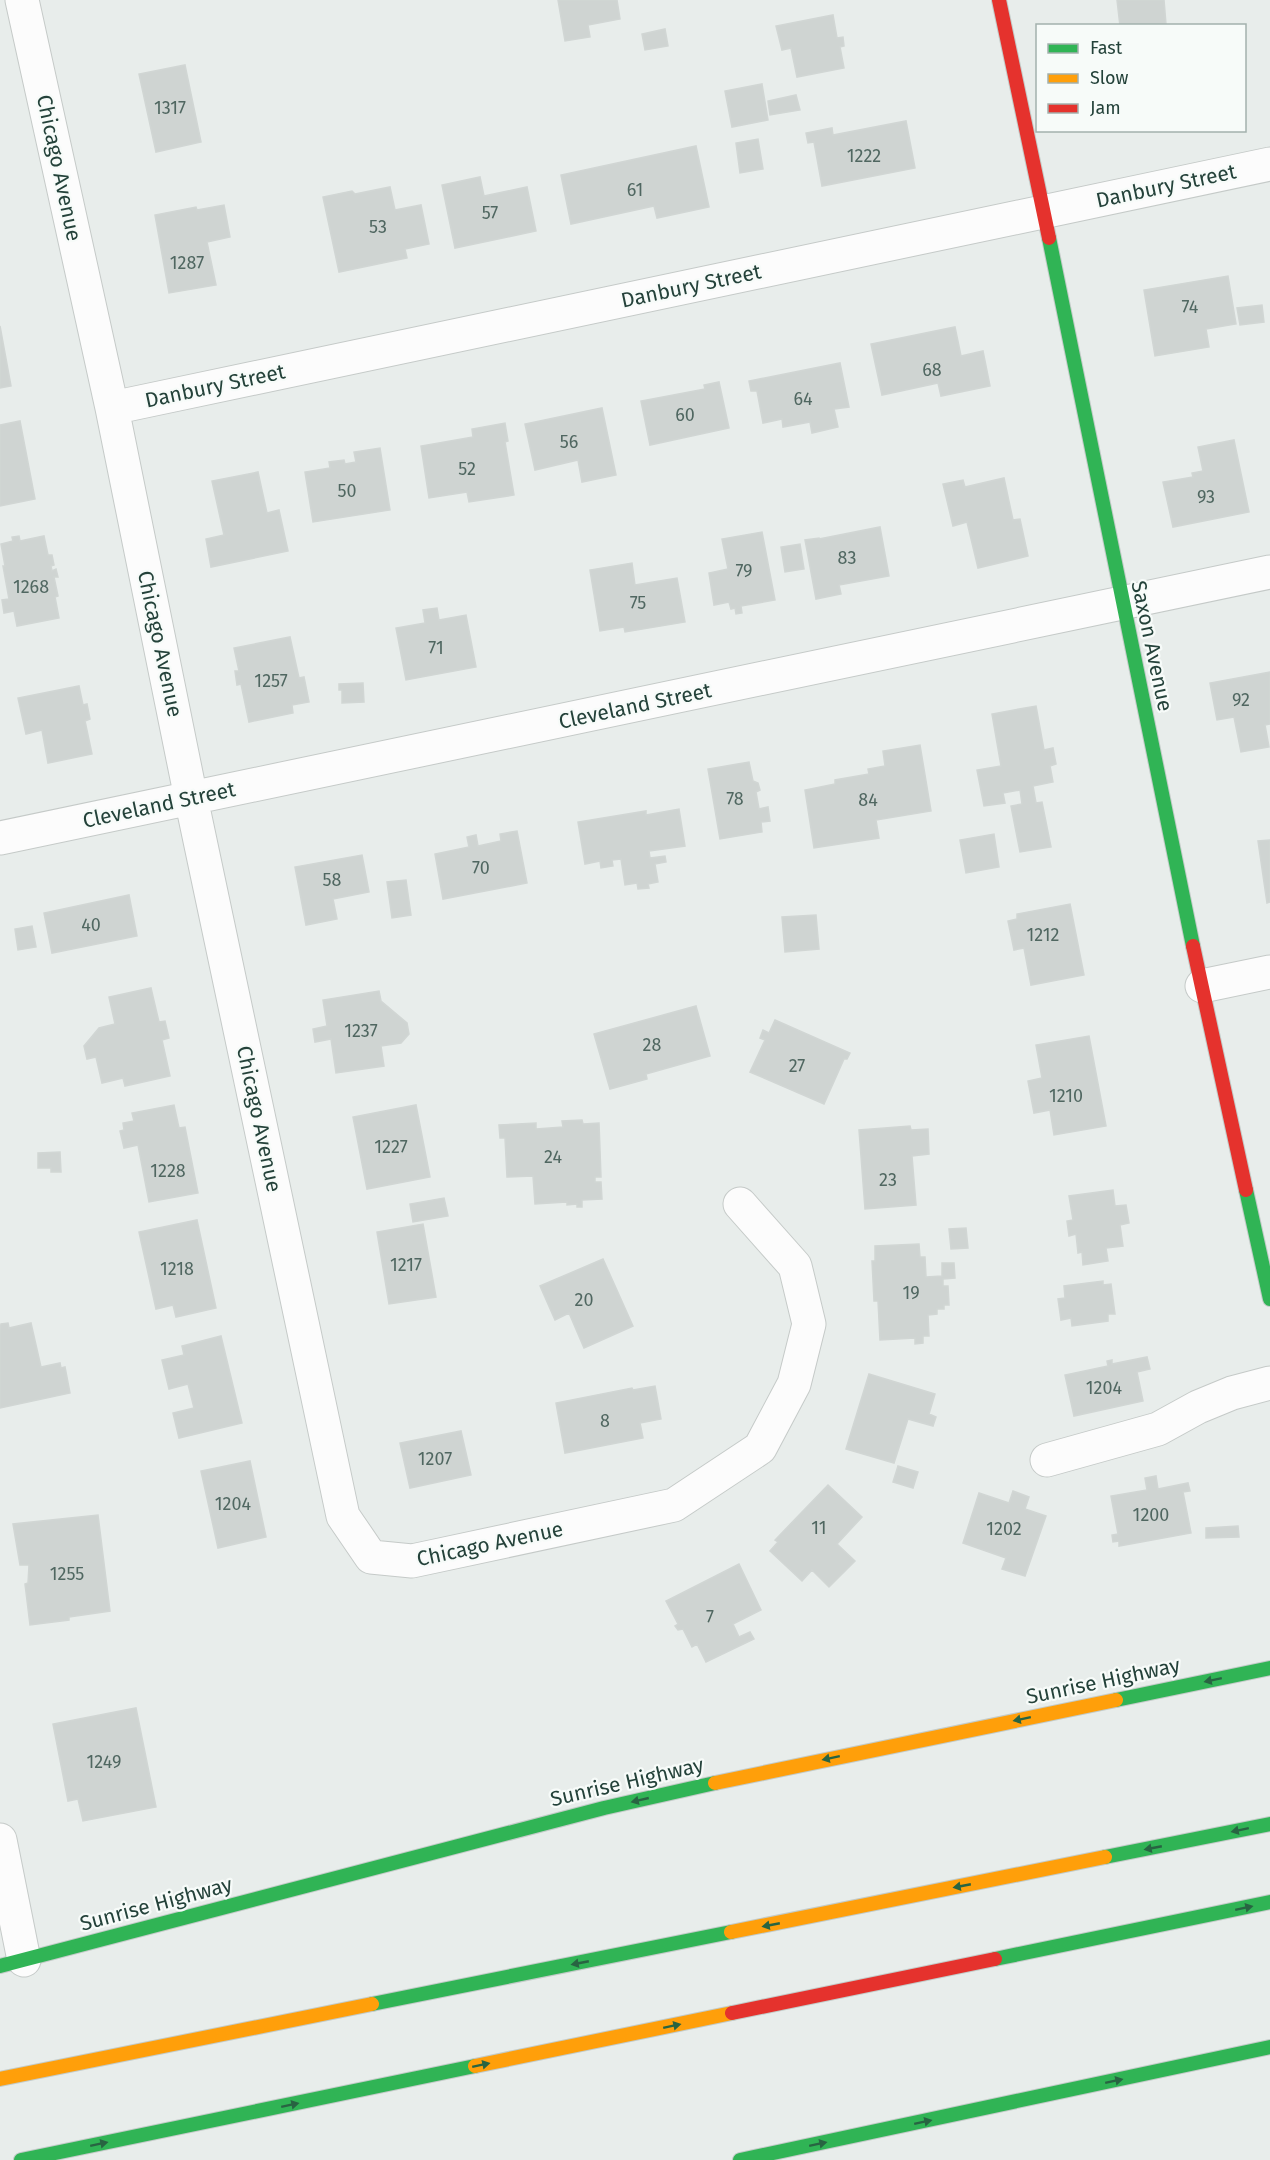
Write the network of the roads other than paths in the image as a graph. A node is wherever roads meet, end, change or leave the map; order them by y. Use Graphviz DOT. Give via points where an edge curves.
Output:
graph roads {
  1 [pos="22,0"];
  2 [pos="999,0"];
  3 [pos="1270,164"];
  4 [pos="1045,212"];
  5 [pos="112,408"];
  6 [pos="1270,572"];
  7 [pos="1122,604"];
  8 [pos="191,798"];
  9 [pos="0,838"];
  10 [pos="1270,972"];
  11 [pos="1202,986"];
  12 [pos="740,1204"];
  13 [pos="1270,1299"];
  14 [pos="1270,1383"];
  15 [pos="1047,1460"];
  16 [pos="1270,1668"];
  17 [pos="1270,1824"];
  18 [pos="0,1840"];
  19 [pos="1270,1902"];
  20 [pos="12,1963"];
  21 [pos="1270,2047"];
  22 [pos="0,2079"];
  23 [pos="21,2160"];
  24 [pos="740,2160"];
  1 -- 5 [label="street, Chicago Avenue"];
  2 -- 4 [label="main road, Saxon Avenue"];
  3 -- 4 [label="street, Danbury Street"];
  4 -- 5 [label="street, Danbury Street"];
  4 -- 7 [label="main road, Saxon Avenue"];
  5 -- 8 [label="street, Chicago Avenue"];
  6 -- 7 [label="street, Cleveland Street"];
  7 -- 8 [label="street, Cleveland Street"];
  7 -- 11 [label="main road, Saxon Avenue"];
  8 -- 9 [label="street, Cleveland Street"];
  8 -- 12 [label="street, Chicago Avenue" via="343,1516 371,1557 412,1561 674,1504 760,1448 794,1384 809,1324 795,1266"];
  10 -- 11 [label="street"];
  11 -- 13 [label="main road, Saxon Avenue"];
  14 -- 15 [label="street" via="1198,1407 1158,1430"];
  16 -- 20 [label="main road, Sunrise Highway, one-way" via="604,1808"];
  17 -- 22 [label="main road, one-way"];
  18 -- 20 [label="street"];
  23 -- 19 [label="main road, one-way"];
  24 -- 21 [label="main road, one-way"];
}
